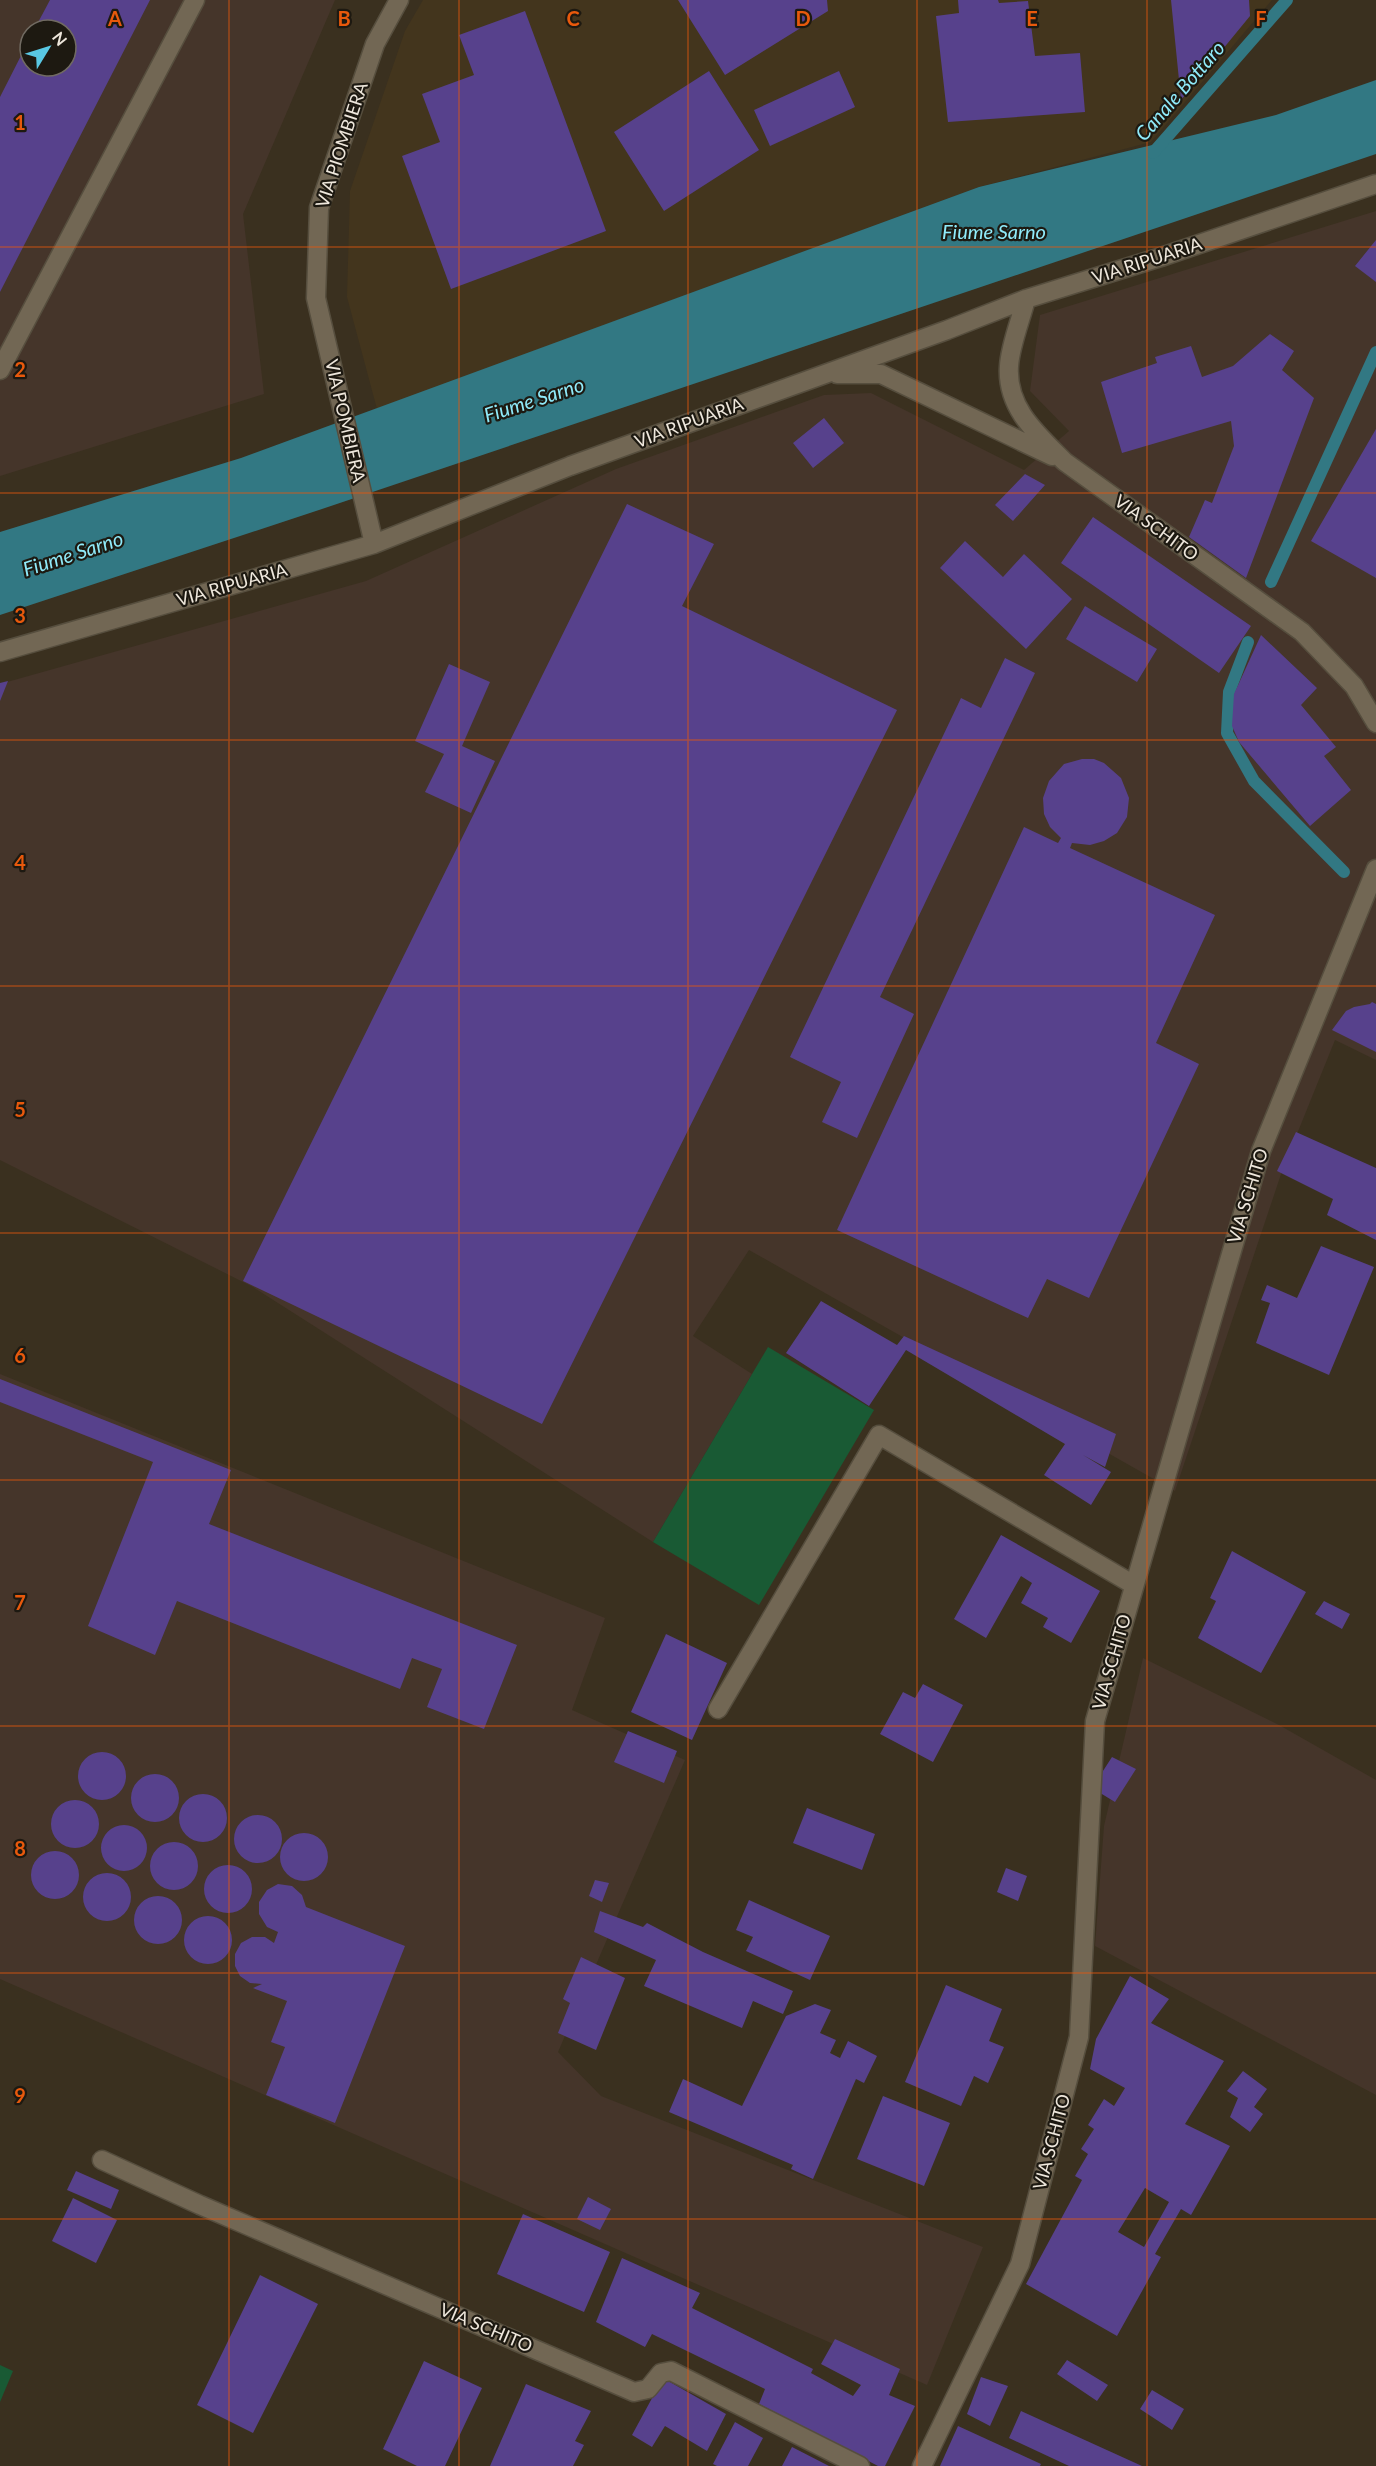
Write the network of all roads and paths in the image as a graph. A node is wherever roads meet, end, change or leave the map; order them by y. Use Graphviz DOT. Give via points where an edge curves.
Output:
graph roads {
  1 [pos="195,0"];
  2 [pos="399,0"];
  3 [pos="1376,184"];
  4 [pos="315,297"];
  5 [pos="1026,299"];
  6 [pos="0,370"];
  7 [pos="824,374"];
  8 [pos="1065,462"];
  9 [pos="374,544"];
  10 [pos="0,652"];
  11 [pos="1376,723"];
  12 [pos="1376,869"];
  13 [pos="1134,1586"];
  14 [pos="718,1709"];
  15 [pos="102,2160"];
  16 [pos="860,2466"];
  17 [pos="922,2466"];
  1 -- 6 [label="street"];
  2 -- 4 [label="street, VIA PIOMBIERA" via="375,44 320,208"];
  3 -- 5 [label="street, VIA RIPUARIA"];
  4 -- 9 [label="street, VIA POMBIERA"];
  5 -- 7 [label="street, VIA RIPUARIA"];
  5 -- 8 [label="street, VIA SCHITO" via="1009,365 1011,392 1018,410 1034,431"];
  7 -- 8 [label="street" via="881,374"];
  7 -- 9 [label="street, VIA RIPUARIA" via="570,466"];
  8 -- 11 [label="street, VIA SCHITO" via="1302,632 1354,686"];
  9 -- 10 [label="street, VIA RIPUARIA"];
  12 -- 13 [label="street, VIA SCHITO" via="1261,1151"];
  13 -- 14 [label="street" via="879,1434"];
  13 -- 17 [label="street, VIA SCHITO" via="1095,1721 1079,2037 1020,2264"];
  15 -- 16 [label="street, VIA SCHITO" via="634,2392 648,2389 661,2373 671,2371"];
}
